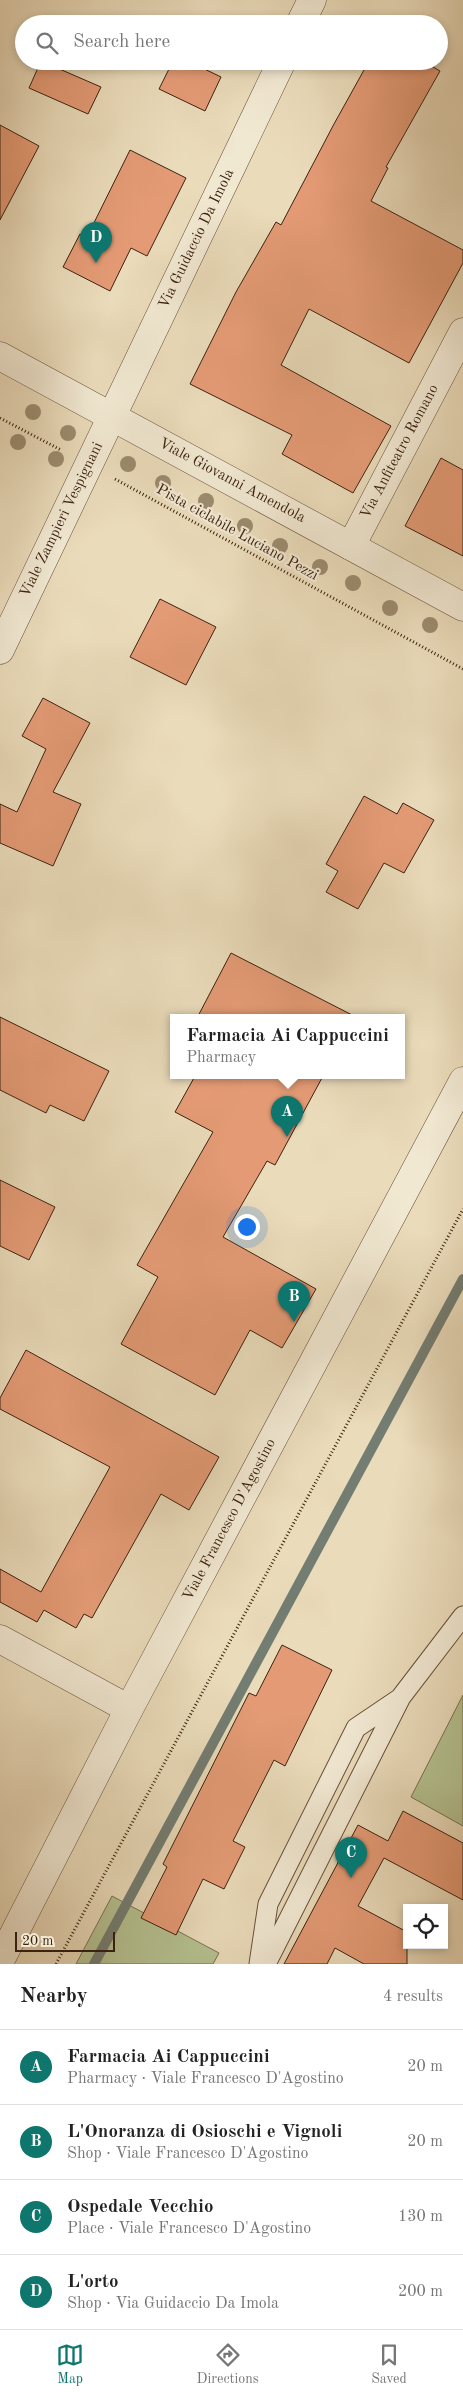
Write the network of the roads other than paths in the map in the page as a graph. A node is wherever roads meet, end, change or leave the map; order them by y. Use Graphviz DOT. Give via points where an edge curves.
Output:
graph roads {
  1 [pos="312,0"];
  2 [pos="304,15"];
  3 [pos="278,70"];
  4 [pos="463,332"];
  5 [pos="0,356"];
  6 [pos="112,416"];
  7 [pos="351,546"];
  8 [pos="463,607"];
  9 [pos="0,650"];
  10 [pos="463,1081"];
  11 [pos="463,1616"];
  12 [pos="0,1639"];
  13 [pos="401,1697"];
  14 [pos="130,1709"];
  15 [pos="0,1961"];
  16 [pos="259,1964"];
  17 [pos="266,1964"];
  1 -- 2 [label="street"];
  3 -- 6 [label="street, Via Guidaccio Da Imola"];
  4 -- 7 [label="street, Via Anfiteatro Romano"];
  5 -- 6 [label="street, Viale Giovanni Amendola"];
  6 -- 7 [label="street, Viale Giovanni Amendola"];
  6 -- 9 [label="street, Viale Zampieri Vespignani"];
  7 -- 8 [label="street, Viale Giovanni Amendola"];
  10 -- 14 [label="street, Viale Francesco D'Agostino"];
  11 -- 13 [label="lane"];
  12 -- 14 [label="street"];
  13 -- 16 [label="lane" via="356,1728 268,1904"];
  13 -- 17 [label="lane"];
  14 -- 15 [label="street, Viale Francesco D'Agostino"];
}
